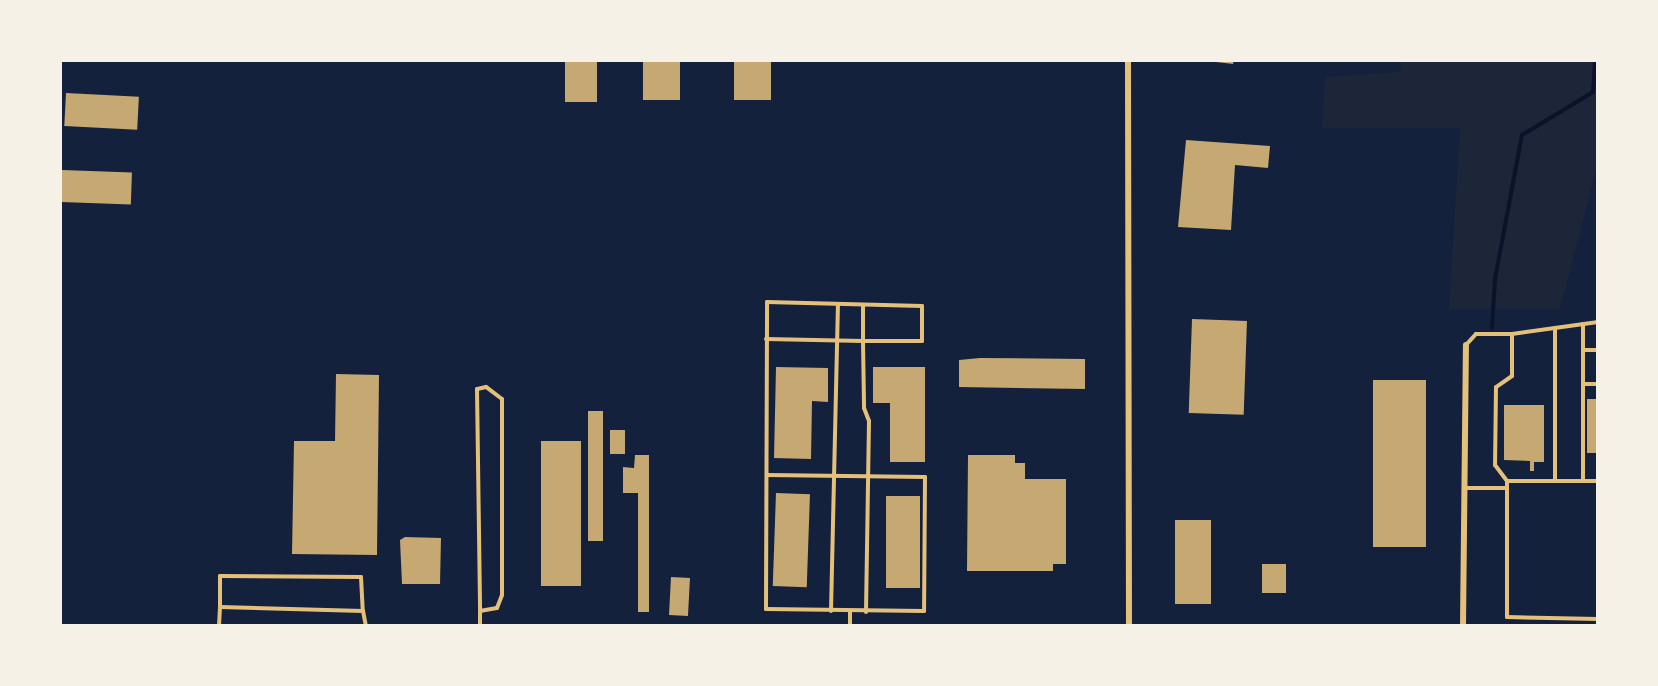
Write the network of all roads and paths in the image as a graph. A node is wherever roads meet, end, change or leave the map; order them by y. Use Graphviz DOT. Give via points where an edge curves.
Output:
graph roads {
  1 [pos="1128,60"];
  2 [pos="838,304"];
  3 [pos="863,305"];
  4 [pos="1598,322"];
  5 [pos="1583,324"];
  6 [pos="1555,328"];
  7 [pos="1512,334"];
  8 [pos="766,339"];
  9 [pos="838,340"];
  10 [pos="863,340"];
  11 [pos="1466,345"];
  12 [pos="1583,350"];
  13 [pos="1598,350"];
  14 [pos="1583,384"];
  15 [pos="1598,384"];
  16 [pos="767,475"];
  17 [pos="832,476"];
  18 [pos="868,477"];
  19 [pos="1555,480"];
  20 [pos="1583,480"];
  21 [pos="1507,481"];
  22 [pos="1598,481"];
  23 [pos="1464,488"];
  24 [pos="1507,488"];
  25 [pos="219,607"];
  26 [pos="363,611"];
  27 [pos="480,611"];
  28 [pos="831,611"];
  29 [pos="850,611"];
  30 [pos="866,612"];
  31 [pos="1598,619"];
  32 [pos="219,626"];
  33 [pos="366,626"];
  34 [pos="480,626"];
  35 [pos="850,626"];
  36 [pos="1129,626"];
  37 [pos="1463,626"];
  1 -- 36 [label="street"];
  2 -- 3 [label="lane"];
  2 -- 8 [label="lane" via="767,302"];
  2 -- 9 [label="lane"];
  3 -- 10 [label="lane"];
  3 -- 10 [label="lane" via="922,306 922,341"];
  4 -- 5 [label="lane"];
  5 -- 6 [label="lane"];
  5 -- 12 [label="lane"];
  6 -- 7 [label="lane"];
  6 -- 19 [label="lane"];
  7 -- 11 [label="lane" via="1476,334"];
  7 -- 21 [label="lane" via="1512,376 1496,387 1495,465"];
  8 -- 9 [label="lane"];
  8 -- 16 [label="lane"];
  9 -- 10 [label="lane"];
  9 -- 17 [label="lane"];
  10 -- 18 [label="lane"];
  11 -- 23 [label="street"];
  12 -- 13 [label="lane"];
  12 -- 14 [label="lane"];
  14 -- 15 [label="lane"];
  14 -- 20 [label="lane"];
  16 -- 17 [label="lane"];
  16 -- 28 [label="lane" via="766,609"];
  17 -- 18 [label="lane"];
  17 -- 28 [label="lane"];
  18 -- 30 [label="lane"];
  18 -- 30 [label="lane" via="926,477 924,612"];
  19 -- 20 [label="lane"];
  19 -- 21 [label="lane"];
  20 -- 22 [label="lane"];
  21 -- 24 [label="lane"];
  23 -- 24 [label="lane"];
  23 -- 37 [label="street"];
  24 -- 31 [label="lane" via="1508,617"];
  25 -- 26 [label="lane"];
  25 -- 26 [label="lane" via="220,576 361,577"];
  25 -- 32 [label="lane"];
  26 -- 33 [label="lane"];
  27 -- 27 [label="lane" via="477,389 486,387 502,399 502,595 497,608"];
  27 -- 34 [label="lane"];
  28 -- 29 [label="lane"];
  29 -- 30 [label="lane"];
  29 -- 35 [label="lane"];
}
